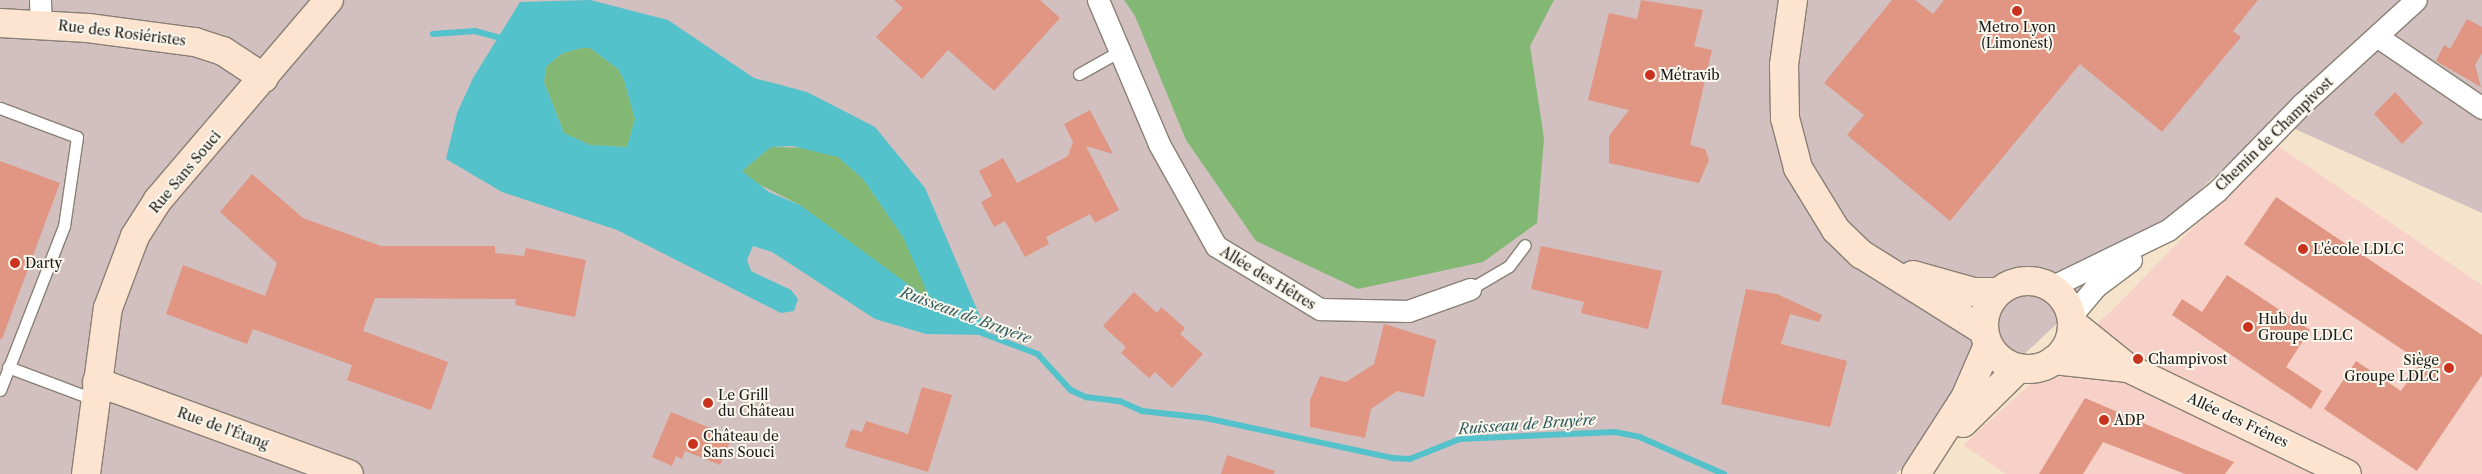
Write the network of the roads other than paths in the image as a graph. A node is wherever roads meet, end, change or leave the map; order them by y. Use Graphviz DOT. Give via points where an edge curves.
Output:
graph roads {
  1 [pos="329,0"];
  2 [pos="1098,0"];
  3 [pos="1792,0"];
  4 [pos="2416,0"];
  5 [pos="41,12"];
  6 [pos="0,23"];
  7 [pos="2378,37"];
  8 [pos="1120,51"];
  9 [pos="1079,74"];
  10 [pos="264,78"];
  11 [pos="0,108"];
  12 [pos="2482,108"];
  13 [pos="2168,230"];
  14 [pos="1525,245"];
  15 [pos="1861,254"];
  16 [pos="2050,287"];
  17 [pos="1470,289"];
  18 [pos="1998,292"];
  19 [pos="2071,319"];
  20 [pos="1986,338"];
  21 [pos="2054,360"];
  22 [pos="8,367"];
  23 [pos="2019,368"];
  24 [pos="2128,368"];
  25 [pos="0,390"];
  26 [pos="96,391"];
  27 [pos="88,471"];
  28 [pos="350,474"];
  29 [pos="1917,474"];
  30 [pos="2347,474"];
  1 -- 10 [label="street, Rue Sans Souci"];
  2 -- 8 [label="street, Allée des Hêtres"];
  3 -- 15 [label="street" via="1784,65 1785,118 1798,168 1836,230"];
  4 -- 7 [label="street, Chemin de Champivost"];
  5 -- 6 [label="street, Rue des Rosiéristes"];
  5 -- 10 [label="street, Rue des Rosiéristes" via="195,42 223,51"];
  7 -- 12 [label="street"];
  7 -- 13 [label="street, Chemin de Champivost" via="2302,104 2217,191"];
  8 -- 9 [label="lane"];
  8 -- 17 [label="street, Allée des Hêtres" via="1159,144 1216,246 1320,309 1408,311"];
  10 -- 26 [label="street, Rue Sans Souci" via="158,200 135,236 108,308"];
  11 -- 22 [label="lane" via="77,137 64,226"];
  13 -- 16 [label="street, Chemin de Champivost"];
  13 -- 19 [label="street, Chemin de Champivost" via="2095,287"];
  14 -- 17 [label="lane" via="1509,266"];
  15 -- 18 [label="street" via="1931,282 1974,292"];
  15 -- 20 [label="street"];
  16 -- 18 [label="street" via="2024,281"];
  16 -- 19 [label="street"];
  18 -- 20 [label="street" via="1989,303"];
  19 -- 21 [label="street" via="2064,350"];
  19 -- 24 [label="street, Allée des Frênes"];
  20 -- 23 [label="street" via="2006,364"];
  20 -- 29 [label="street" via="1965,398"];
  21 -- 23 [label="street"];
  21 -- 24 [label="street, Allée des Frênes"];
  22 -- 25 [label="lane"];
  22 -- 26 [label="lane"];
  23 -- 29 [label="street" via="1988,395"];
  24 -- 30 [label="street, Allée des Frênes"];
  26 -- 27 [label="street, Rue Sans Souci"];
  26 -- 28 [label="street, Rue de l'Étang"];
}
